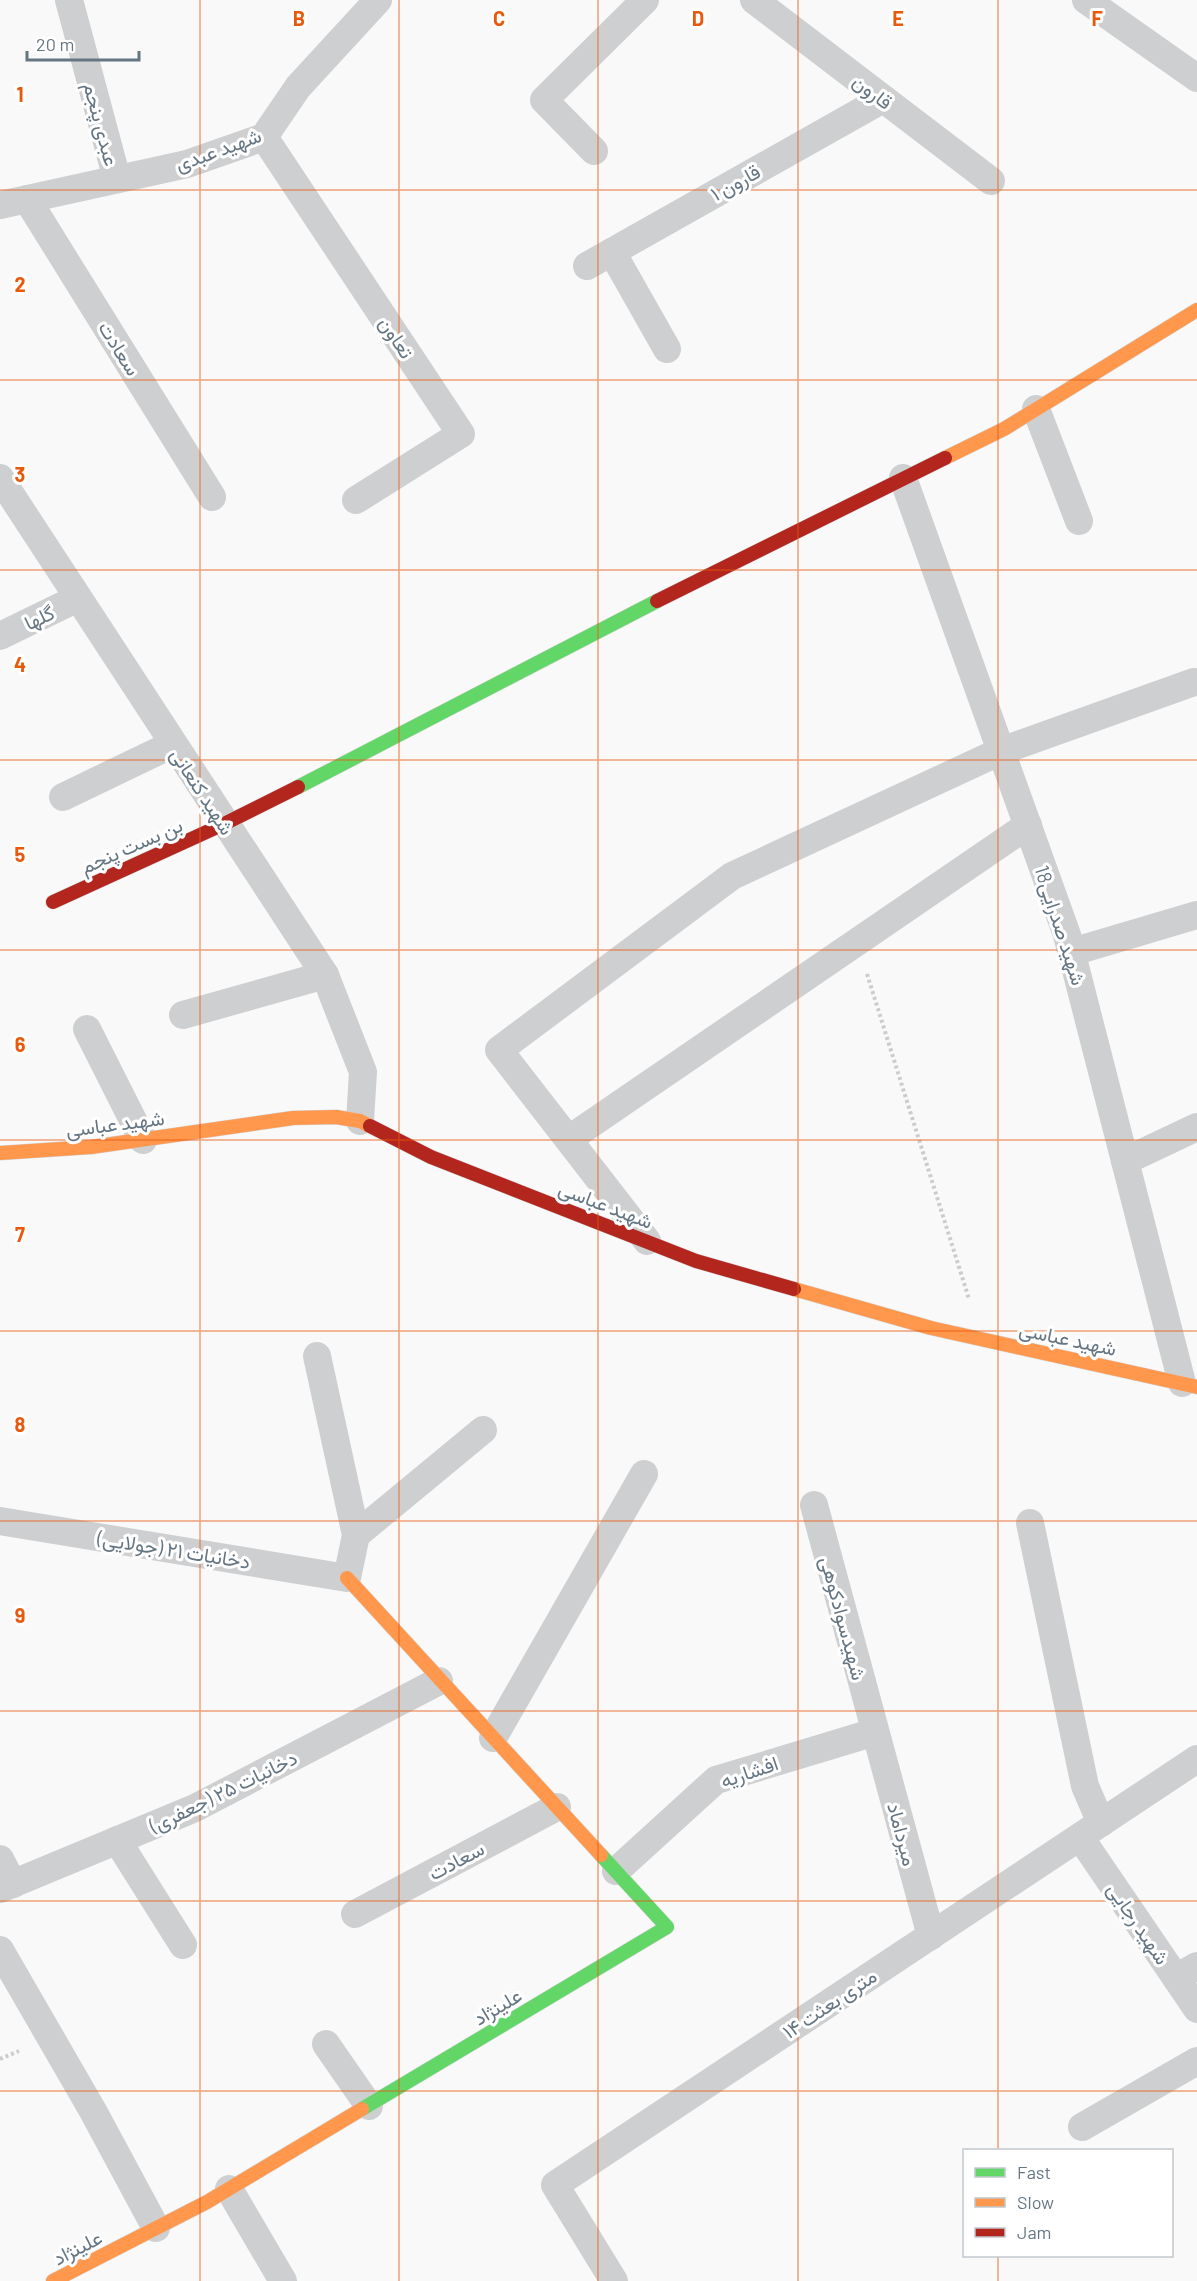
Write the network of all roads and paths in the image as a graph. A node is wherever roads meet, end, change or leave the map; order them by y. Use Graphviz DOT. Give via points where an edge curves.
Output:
graph roads {
  1 [pos="69,0"];
  2 [pos="378,0"];
  3 [pos="645,0"];
  4 [pos="754,0"];
  5 [pos="1086,0"];
  6 [pos="1197,78"];
  7 [pos="883,99"];
  8 [pos="264,136"];
  9 [pos="594,151"];
  10 [pos="117,179"];
  11 [pos="991,181"];
  12 [pos="13,202"];
  13 [pos="612,252"];
  14 [pos="587,266"];
  15 [pos="1197,310"];
  16 [pos="667,349"];
  17 [pos="1036,409"];
  18 [pos="0,478"];
  19 [pos="903,478"];
  20 [pos="212,497"];
  21 [pos="356,500"];
  22 [pos="1079,521"];
  23 [pos="78,598"];
  24 [pos="0,636"];
  25 [pos="1194,682"];
  26 [pos="173,744"];
  27 [pos="1001,751"];
  28 [pos="63,797"];
  29 [pos="224,824"];
  30 [pos="1028,825"];
  31 [pos="53,902"];
  32 [pos="1197,915"];
  33 [pos="857,942"];
  34 [pos="1072,952"];
  35 [pos="325,975"];
  36 [pos="183,1015"];
  37 [pos="87,1029"];
  38 [pos="360,1121"];
  39 [pos="1197,1127"];
  40 [pos="569,1139"];
  41 [pos="142,1140"];
  42 [pos="0,1153"];
  43 [pos="1125,1161"];
  44 [pos="647,1241"];
  45 [pos="982,1340"];
  46 [pos="317,1356"];
  47 [pos="1190,1385"];
  48 [pos="483,1430"];
  49 [pos="644,1474"];
  50 [pos="814,1505"];
  51 [pos="0,1521"];
  52 [pos="1030,1523"];
  53 [pos="356,1535"];
  54 [pos="347,1578"];
  55 [pos="440,1681"];
  56 [pos="875,1732"];
  57 [pos="493,1738"];
  58 [pos="1197,1759"];
  59 [pos="557,1807"];
  60 [pos="1091,1830"];
  61 [pos="117,1840"];
  62 [pos="616,1871"];
  63 [pos="4,1877"];
  64 [pos="355,1914"];
  65 [pos="931,1936"];
  66 [pos="183,1945"];
  67 [pos="0,1950"];
  68 [pos="1186,1972"];
  69 [pos="1197,2009"];
  70 [pos="326,2044"];
  71 [pos="1197,2061"];
  72 [pos="369,2106"];
  73 [pos="1082,2127"];
  74 [pos="229,2189"];
  75 [pos="156,2228"];
  76 [pos="53,2281"];
  77 [pos="283,2281"];
  78 [pos="614,2281"];
  1 -- 10 [label="street, عبدی پنجم"];
  2 -- 8 [label="street, شهید عبدی" via="298,87"];
  3 -- 9 [label="street" via="544,100"];
  4 -- 7 [label="street, قارون"];
  5 -- 6 [label="street"];
  7 -- 11 [label="street, قارون"];
  7 -- 13 [label="street, قارون ۱"];
  8 -- 10 [label="street, شهید عبدی" via="187,164"];
  8 -- 21 [label="street, تعاون" via="461,434"];
  10 -- 12 [label="street, شهید عبدی"];
  12 -- 20 [label="street, سعادت"];
  13 -- 14 [label="street, قارون ۱"];
  13 -- 16 [label="street"];
  15 -- 17 [label="street, بن بست پنجم"];
  17 -- 19 [label="street, بن بست پنجم" via="1004,429"];
  17 -- 22 [label="street"];
  18 -- 23 [label="street, شهید کنعانی"];
  19 -- 27 [label="street, شهید صدرایی18"];
  19 -- 29 [label="street, بن بست پنجم"];
  23 -- 24 [label="street, گلها"];
  23 -- 26 [label="street, شهید کنعانی"];
  25 -- 27 [label="street"];
  26 -- 28 [label="street"];
  26 -- 29 [label="street, شهید کنعانی"];
  27 -- 30 [label="street, شهید صدرایی18"];
  27 -- 40 [label="street" via="732,876 499,1050"];
  29 -- 31 [label="street, بن بست پنجم"];
  29 -- 35 [label="street, شهید کنعانی"];
  30 -- 33 [label="street"];
  30 -- 34 [label="street, شهید صدرایی18"];
  32 -- 34 [label="street"];
  33 -- 40 [label="street"];
  33 -- 45 [label="path"];
  34 -- 43 [label="street, شهید صدرایی18"];
  35 -- 36 [label="street"];
  35 -- 38 [label="street, شهید کنعانی" via="363,1072"];
  37 -- 41 [label="street"];
  38 -- 41 [label="street, شهید عباسی" via="336,1117 293,1119"];
  38 -- 44 [label="street, شهید عباسی" via="431,1157"];
  39 -- 43 [label="street"];
  40 -- 44 [label="street"];
  41 -- 42 [label="street, شهید عباسی"];
  43 -- 47 [label="street, شهید صدرایی18"];
  44 -- 45 [label="street, شهید عباسی" via="696,1261"];
  45 -- 47 [label="street, شهید عباسی"];
  46 -- 53 [label="street"];
  48 -- 53 [label="street"];
  49 -- 57 [label="street"];
  50 -- 56 [label="street, شهیدسوادکوهی"];
  51 -- 54 [label="street, دخانیات ۲۱ (جولایی)"];
  52 -- 60 [label="street, شهید رجایی"];
  53 -- 54 [label="street"];
  54 -- 55 [label="street, علینژاد"];
  55 -- 57 [label="street, علینژاد"];
  55 -- 61 [label="street, دخانیات ۲۵ (جعفری)" via="195,1808"];
  56 -- 62 [label="street, افشاریه" via="716,1780"];
  56 -- 65 [label="street, میرداماد"];
  57 -- 59 [label="street, علینژاد"];
  58 -- 60 [label="street, ۱۴ متری بعثت"];
  59 -- 62 [label="street, علینژاد"];
  59 -- 64 [label="street, سعادت"];
  60 -- 65 [label="street, ۱۴ متری بعثت"];
  60 -- 68 [label="street, شهید رجایی"];
  61 -- 63 [label="street, دخانیات ۲۵ (جعفری)"];
  61 -- 66 [label="street"];
  62 -- 72 [label="street, علینژاد" via="667,1927"];
  65 -- 78 [label="street, ۱۴ متری بعثت" via="555,2185"];
  67 -- 75 [label="street"];
  68 -- 69 [label="street, شهید رجایی"];
  70 -- 72 [label="street"];
  71 -- 73 [label="street"];
  72 -- 74 [label="street, علینژاد"];
  74 -- 75 [label="street, علینژاد"];
  74 -- 77 [label="street"];
  75 -- 76 [label="street, علینژاد"];
}
